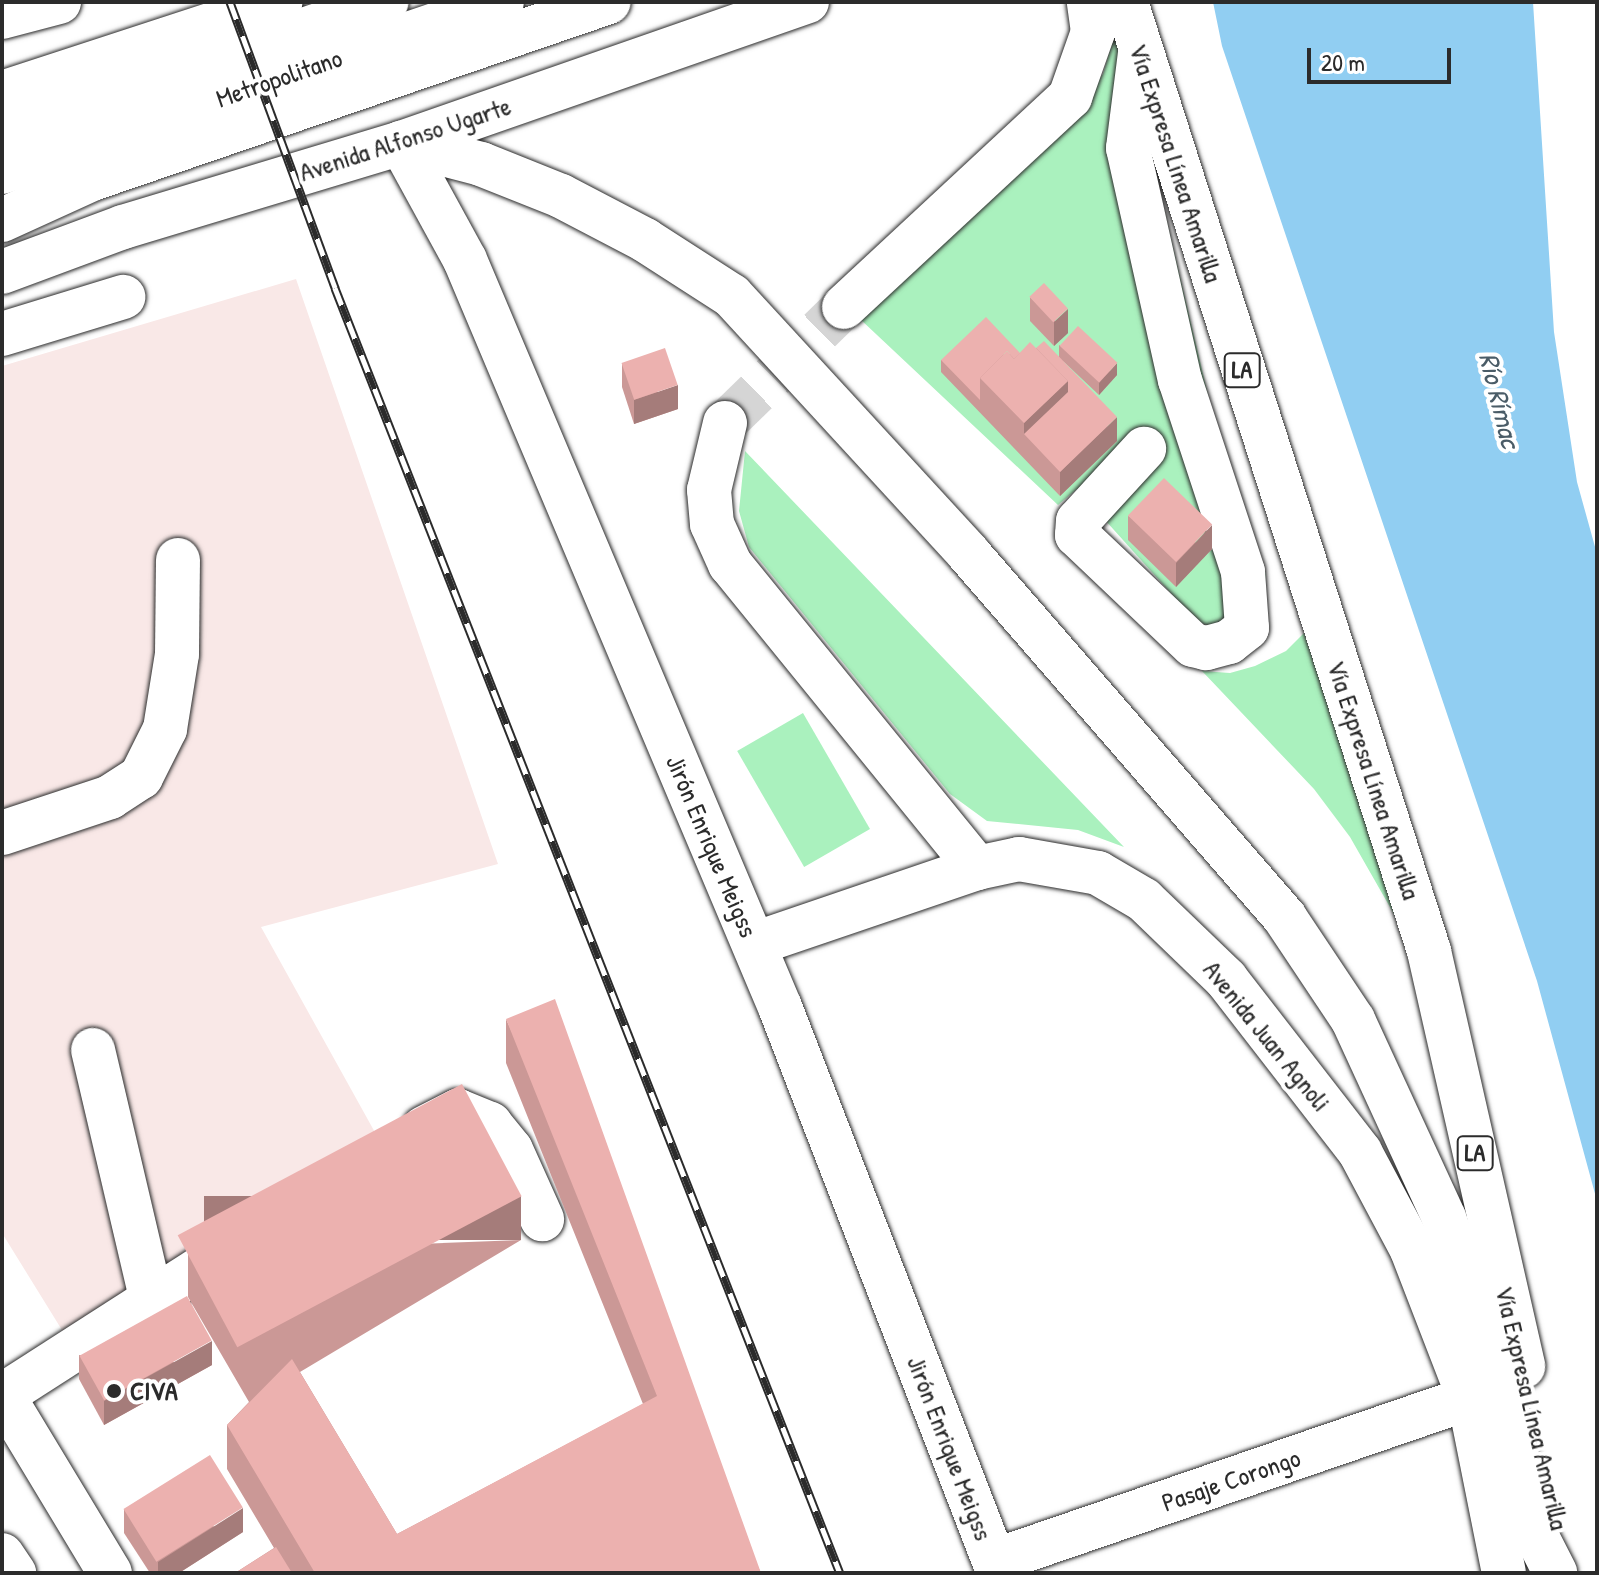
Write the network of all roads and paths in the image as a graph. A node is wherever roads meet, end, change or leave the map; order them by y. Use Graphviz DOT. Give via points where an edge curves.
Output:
graph roads {
  1 [pos="59,2"];
  2 [pos="281,2"];
  3 [pos="387,2"];
  4 [pos="502,2"];
  5 [pos="609,2"];
  6 [pos="807,2"];
  7 [pos="1089,2"];
  8 [pos="1126,2"];
  9 [pos="2,17"];
  10 [pos="1140,53"];
  11 [pos="2,93"];
  12 [pos="2,130"];
  13 [pos="51,135"];
  14 [pos="401,143"];
  15 [pos="2,172"];
  16 [pos="2,179"];
  17 [pos="2,220"];
  18 [pos="2,240"];
  19 [pos="71,246"];
  20 [pos="2,272"];
  21 [pos="123,297"];
  22 [pos="844,307"];
  23 [pos="2,334"];
  24 [pos="725,423"];
  25 [pos="1144,449"];
  26 [pos="178,560"];
  27 [pos="2,833"];
  28 [pos="977,868"];
  29 [pos="754,944"];
  30 [pos="93,1050"];
  31 [pos="392,1148"];
  32 [pos="542,1219"];
  33 [pos="272,1223"];
  34 [pos="151,1298"];
  35 [pos="2,1394"];
  36 [pos="1469,1398"];
  37 [pos="2,1555"];
  38 [pos="994,1561"];
  39 [pos="14,1573"];
  40 [pos="110,1573"];
  41 [pos="1504,1573"];
  42 [pos="1555,1573"];
  43 [pos="1570,1573"];
  1 -- 9 [label="main road"];
  2 -- 11 [label="main road"];
  3 -- 13 [label="main road, Metropolitano"];
  4 -- 13 [label="main road, Metropolitano"];
  5 -- 17 [label="main road" via="92,179"];
  6 -- 14 [label="main road, Avenida Alfonso Ugarte"];
  7 -- 22 [label="main road" via="1093,32 1070,97"];
  8 -- 10 [label="main road, Vía Expresa Línea Amarilla / LA"];
  10 -- 25 [label="main road" via="1128,148 1180,380 1243,572 1247,628 1229,642 1206,648 1193,645 1077,535 1078,521"];
  10 -- 43 [label="main road, Vía Expresa Línea Amarilla / LA" via="1429,951"];
  12 -- 13 [label="main road, Metropolitano"];
  13 -- 15 [label="main road, Metropolitano"];
  13 -- 16 [label="main road, Metropolitano"];
  14 -- 19 [label="main road, Avenida Alfonso Ugarte"];
  14 -- 29 [label="main road, Jirón Enrique Meigss" via="465,260"];
  14 -- 42 [label="main road" via="481,164 561,196 645,240 732,296 968,553 1285,918 1353,1020 1444,1218 1485,1332 1538,1539"];
  18 -- 19 [label="main road"];
  19 -- 20 [label="main road, Avenida Alfonso Ugarte"];
  21 -- 23 [label="main road"];
  24 -- 28 [label="main road" via="709,490 712,524 730,564"];
  26 -- 27 [label="main road" via="177,654 165,729 141,777 110,797"];
  28 -- 29 [label="main road, Avenida Juan Agnoli"];
  28 -- 36 [label="main road, Avenida Juan Agnoli" via="1019,859 1098,873 1144,900 1226,979 1360,1152 1412,1250"];
  29 -- 38 [label="main road, Jirón Enrique Meigss"];
  30 -- 34 [label="main road"];
  31 -- 32 [label="main road" via="446,1115 476,1114 511,1150"];
  33 -- 34 [label="main road"];
  34 -- 35 [label="main road"];
  35 -- 40 [label="main road"];
  36 -- 38 [label="main road, Pasaje Corongo"];
  36 -- 41 [label="main road, Avenida Juan Agnoli"];
  37 -- 39 [label="main road"];
}
